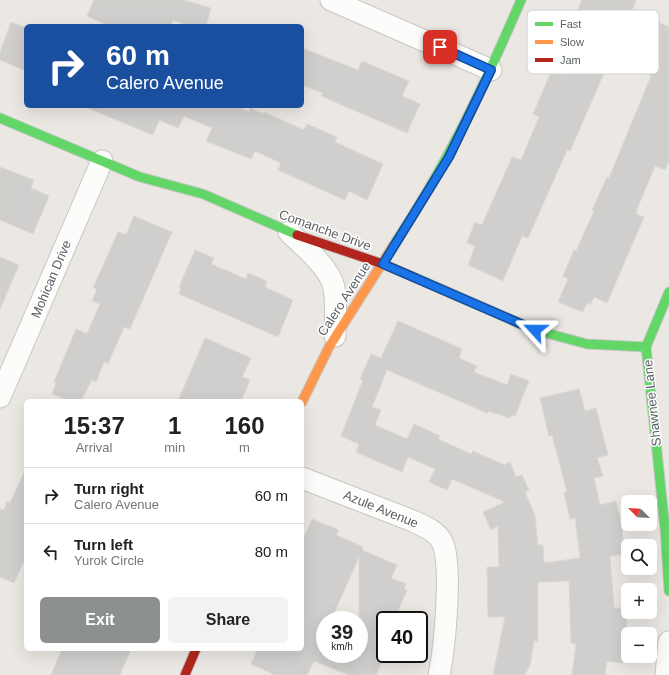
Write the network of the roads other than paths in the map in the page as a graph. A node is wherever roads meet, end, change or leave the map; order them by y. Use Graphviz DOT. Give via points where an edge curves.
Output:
graph roads {
  1 [pos="331,0"];
  2 [pos="521,0"];
  3 [pos="491,70"];
  4 [pos="0,118"];
  5 [pos="102,161"];
  6 [pos="289,232"];
  7 [pos="383,264"];
  8 [pos="669,292"];
  9 [pos="335,336"];
  10 [pos="646,347"];
  11 [pos="7,361"];
  12 [pos="0,397"];
  13 [pos="304,399"];
  14 [pos="304,479"];
  15 [pos="669,591"];
  16 [pos="669,642"];
  17 [pos="195,651"];
  18 [pos="185,675"];
  19 [pos="439,675"];
  20 [pos="666,675"];
  1 -- 3 [label="street"];
  2 -- 3 [label="street, Calero Avenue"];
  3 -- 7 [label="street, Calero Avenue" via="449,157"];
  4 -- 5 [label="street, Comanche Drive"];
  5 -- 6 [label="street, Comanche Drive" via="140,177 203,194"];
  5 -- 11 [label="street, Mohican Drive"];
  6 -- 7 [label="street, Comanche Drive"];
  6 -- 9 [label="street" via="315,258 332,280"];
  7 -- 9 [label="street, Calero Avenue"];
  7 -- 10 [label="street, Comanche Drive" via="535,330 587,344"];
  8 -- 10 [label="street, Shawnee Lane"];
  9 -- 13 [label="street, Calero Avenue"];
  10 -- 15 [label="street, Shawnee Lane"];
  11 -- 12 [label="street, Mohican Drive"];
  14 -- 19 [label="street, Azule Avenue" via="413,521 430,530 441,540 446,552 447,578 444,654"];
  16 -- 20 [label="street"];
  17 -- 18 [label="street"];
}
